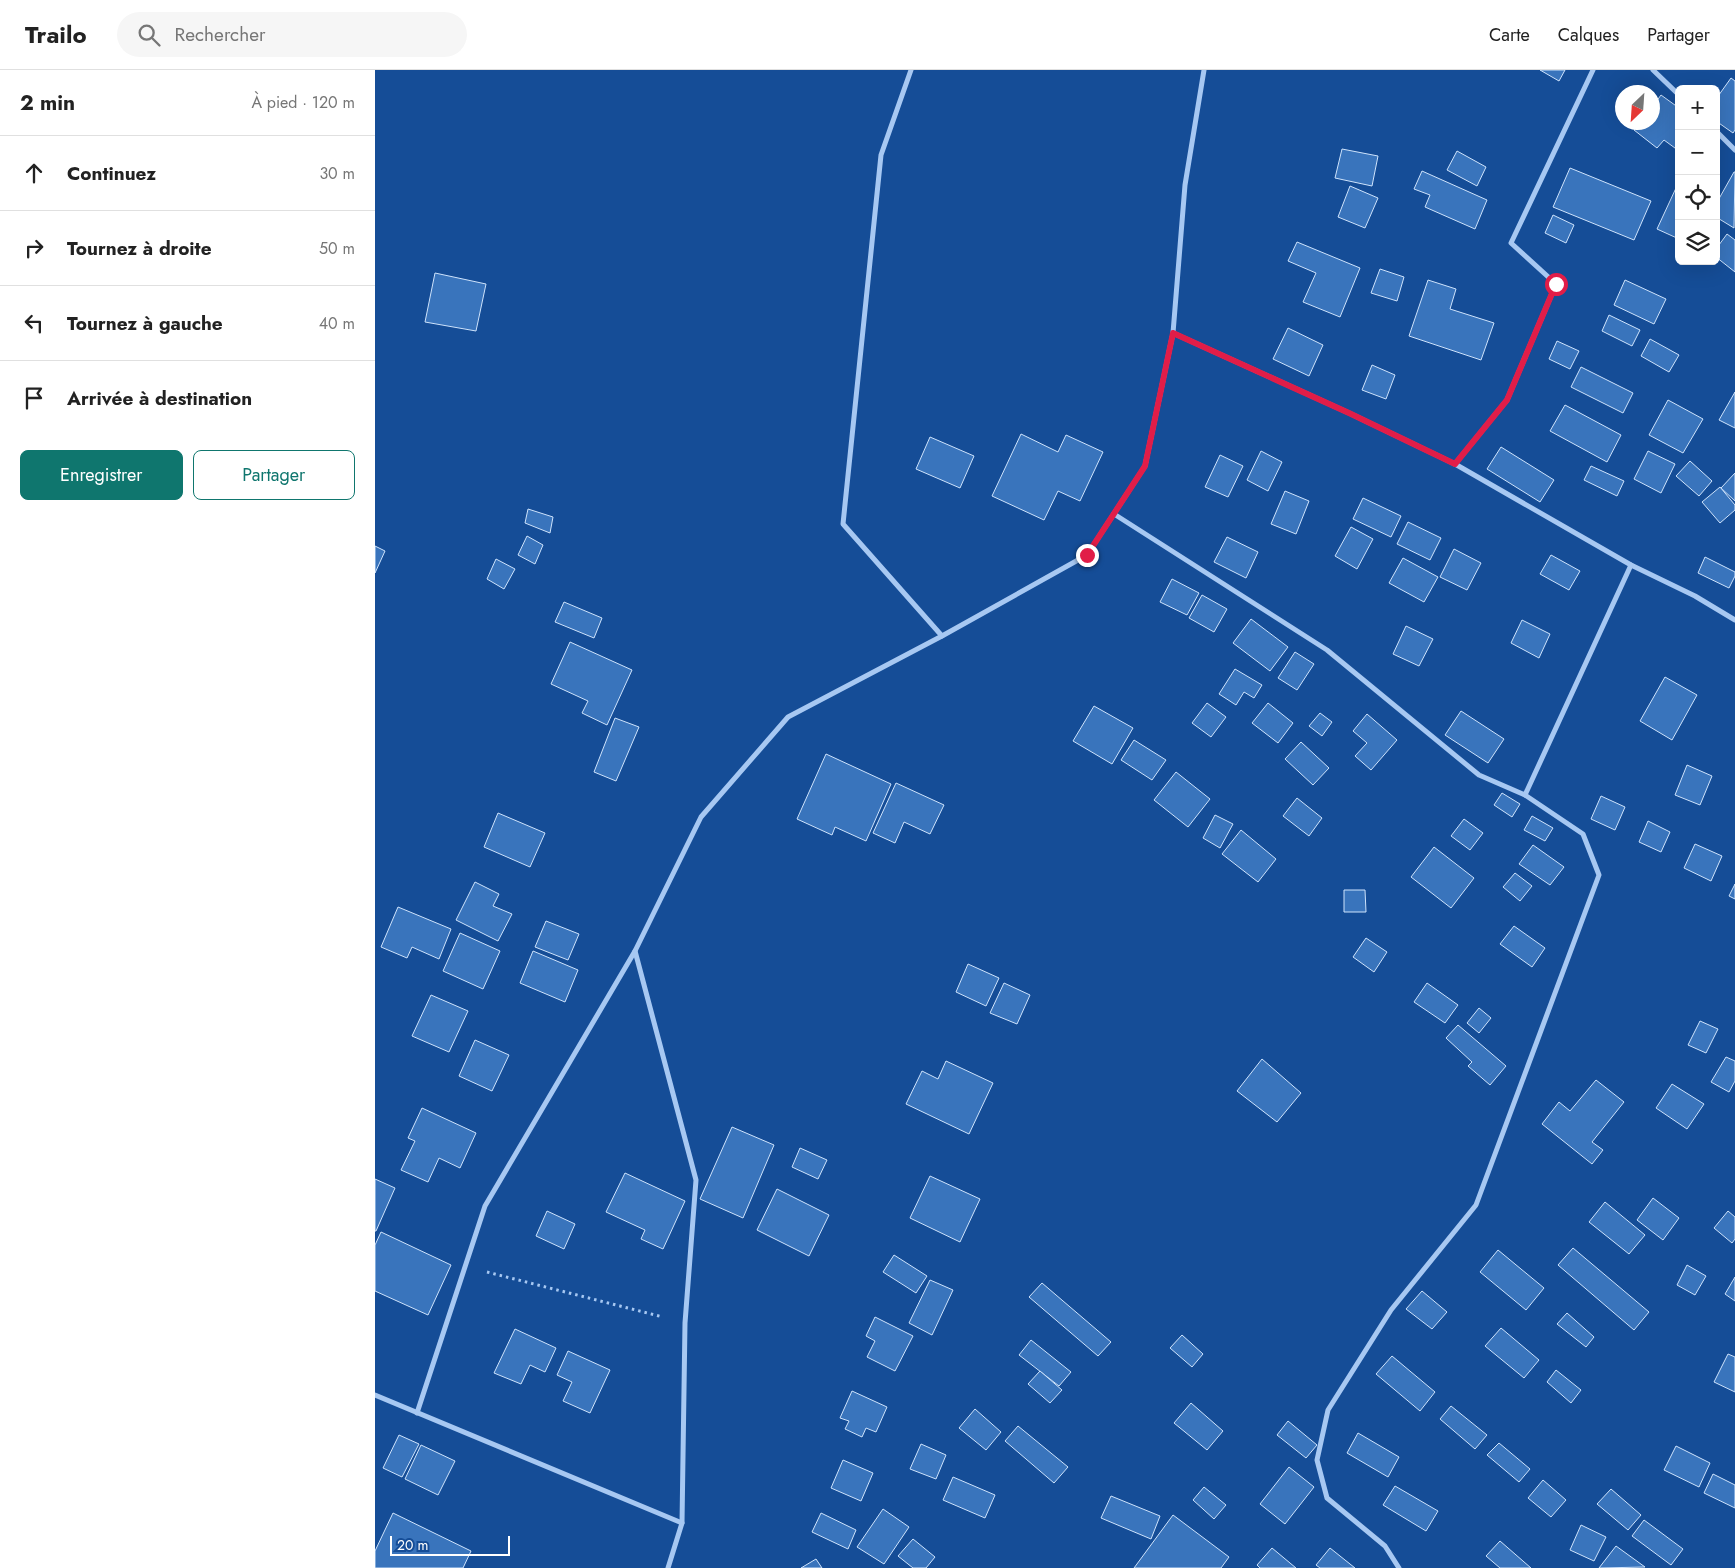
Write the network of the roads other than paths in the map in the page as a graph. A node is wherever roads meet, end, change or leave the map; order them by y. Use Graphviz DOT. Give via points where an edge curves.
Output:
graph roads {
  1 [pos="911,70"];
  2 [pos="1204,70"];
  3 [pos="1593,70"];
  4 [pos="1653,70"];
  5 [pos="1675,91"];
  6 [pos="1720,135"];
  7 [pos="1735,150"];
  8 [pos="1173,333"];
  9 [pos="1455,464"];
  10 [pos="1114,514"];
  11 [pos="1631,566"];
  12 [pos="1735,620"];
  13 [pos="942,636"];
  14 [pos="1525,795"];
  15 [pos="635,951"];
  16 [pos="375,1395"];
  17 [pos="417,1413"];
  18 [pos="682,1523"];
  19 [pos="668,1568"];
  20 [pos="1399,1568"];
  1 -- 13 [label="street" via="881,155 843,524"];
  2 -- 8 [label="street" via="1185,185"];
  3 -- 9 [label="street" via="1511,243 1556,284 1507,400"];
  4 -- 5 [label="street"];
  6 -- 7 [label="street"];
  8 -- 9 [label="street"];
  8 -- 10 [label="street" via="1145,466"];
  9 -- 11 [label="street"];
  10 -- 13 [label="street" via="1087,555"];
  10 -- 14 [label="street" via="1327,650 1479,775"];
  11 -- 12 [label="street" via="1695,596"];
  11 -- 14 [label="street"];
  13 -- 15 [label="street" via="788,717 701,817"];
  14 -- 20 [label="street" via="1583,834 1599,875 1476,1206 1391,1310 1328,1410 1317,1460 1327,1498 1385,1546"];
  15 -- 17 [label="street" via="485,1206"];
  15 -- 18 [label="street" via="696,1180 685,1323"];
  16 -- 17 [label="street"];
  17 -- 18 [label="street"];
  18 -- 19 [label="street"];
}
